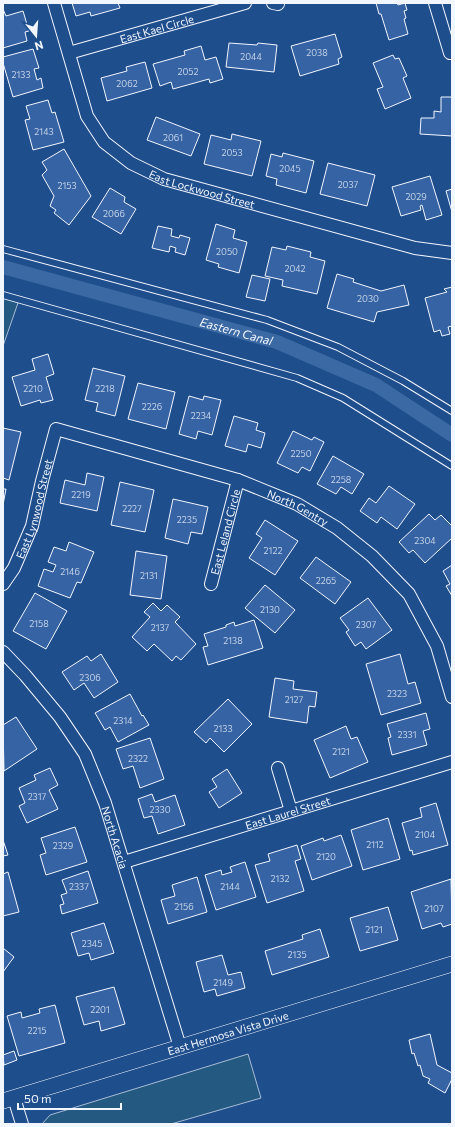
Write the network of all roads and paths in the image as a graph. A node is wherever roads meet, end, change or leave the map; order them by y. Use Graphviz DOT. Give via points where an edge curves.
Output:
graph roads {
  1 [pos="54,3"];
  2 [pos="245,3"];
  3 [pos="435,3"];
  4 [pos="452,52"];
  5 [pos="69,53"];
  6 [pos="3,250"];
  7 [pos="452,253"];
  8 [pos="3,295"];
  9 [pos="452,411"];
  10 [pos="56,430"];
  11 [pos="452,466"];
  12 [pos="238,480"];
  13 [pos="3,584"];
  14 [pos="211,584"];
  15 [pos="3,652"];
  16 [pos="452,697"];
  17 [pos="452,762"];
  18 [pos="278,768"];
  19 [pos="291,811"];
  20 [pos="124,862"];
  21 [pos="452,964"];
  22 [pos="180,1047"];
  23 [pos="9,1100"];
  24 [pos="22,1124"];
  1 -- 5 [label="street, East Lockwood Street"];
  2 -- 5 [label="street, East Kael Circle"];
  3 -- 4 [label="street" via="450,53"];
  5 -- 7 [label="street, East Lockwood Street" via="87,116 104,142 131,163 164,179 415,248"];
  6 -- 9 [label="lane" via="267,320 338,348 403,381"];
  8 -- 11 [label="lane" via="297,378 343,398"];
  10 -- 12 [label="street, North Gentry"];
  10 -- 13 [label="street, East Lynwood Street" via="32,526 14,568"];
  12 -- 14 [label="street, East Leland Circle"];
  12 -- 16 [label="street, North Gentry" via="296,504 337,528 372,556 409,594 437,646"];
  15 -- 20 [label="street, North Acacia" via="60,717 85,754 105,803"];
  17 -- 19 [label="street, East Laurel Street"];
  18 -- 19 [label="street"];
  19 -- 20 [label="street, East Laurel Street"];
  20 -- 22 [label="street, North Acacia"];
  21 -- 22 [label="street, East Hermosa Vista Drive"];
  22 -- 23 [label="street, East Hermosa Vista Drive"];
  23 -- 24 [label="street"];
}
